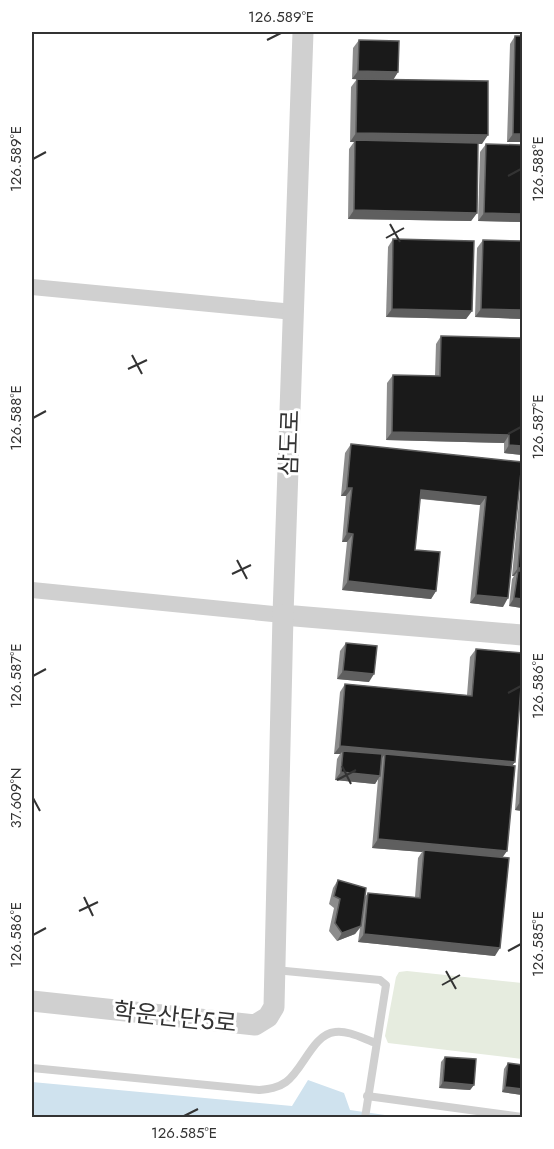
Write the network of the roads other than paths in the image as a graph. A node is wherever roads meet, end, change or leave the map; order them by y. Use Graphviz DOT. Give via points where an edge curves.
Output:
graph roads {
  1 [pos="303,32"];
  2 [pos="32,287"];
  3 [pos="294,312"];
  4 [pos="32,590"];
  5 [pos="283,615"];
  6 [pos="522,635"];
  7 [pos="275,970"];
  8 [pos="32,1001"];
  9 [pos="376,1043"];
  10 [pos="32,1068"];
  11 [pos="367,1096"];
  12 [pos="522,1117"];
  13 [pos="365,1118"];
  1 -- 3 [label="street, 삼도로"];
  2 -- 3 [label="street"];
  3 -- 5 [label="street, 삼도로"];
  4 -- 5 [label="street"];
  5 -- 6 [label="street"];
  5 -- 7 [label="street, 삼도로"];
  7 -- 8 [label="street, 학운산단5로" via="274,1008 255,1025"];
  7 -- 9 [label="lane" via="380,980 386,985"];
  9 -- 10 [label="lane" via="334,1032 322,1037 286,1082 259,1090"];
  9 -- 11 [label="lane"];
  11 -- 12 [label="lane"];
  11 -- 13 [label="lane"];
}
